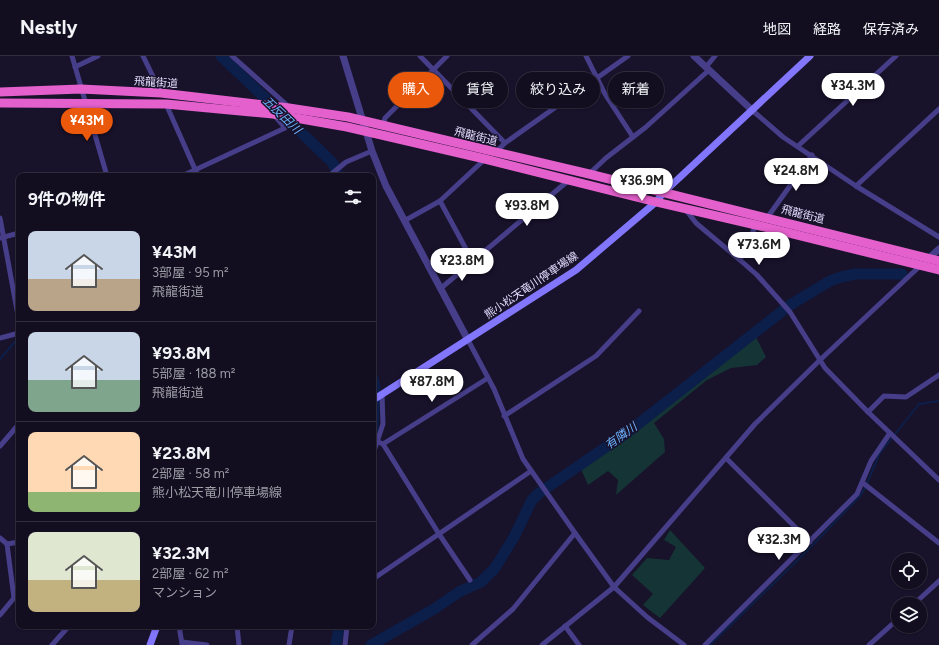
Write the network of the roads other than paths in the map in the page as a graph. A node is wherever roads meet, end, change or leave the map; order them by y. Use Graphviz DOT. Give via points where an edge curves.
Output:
graph roads {
  1 [pos="72,56"];
  2 [pos="98,56"];
  3 [pos="143,56"];
  4 [pos="232,56"];
  5 [pos="343,56"];
  6 [pos="420,56"];
  7 [pos="447,56"];
  8 [pos="586,56"];
  9 [pos="628,56"];
  10 [pos="694,56"];
  11 [pos="715,56"];
  12 [pos="810,56"];
  13 [pos="896,56"];
  14 [pos="75,67"];
  15 [pos="707,68"];
  16 [pos="433,71"];
  17 [pos="593,72"];
  18 [pos="600,76"];
  19 [pos="600,85"];
  20 [pos="81,89"];
  21 [pos="0,92"];
  22 [pos="161,93"];
  23 [pos="86,102"];
  24 [pos="0,103"];
  25 [pos="166,104"];
  26 [pos="288,108"];
  27 [pos="555,108"];
  28 [pos="939,109"];
  29 [pos="753,111"];
  30 [pos="273,114"];
  31 [pos="364,121"];
  32 [pos="382,125"];
  33 [pos="366,132"];
  34 [pos="633,137"];
  35 [pos="505,143"];
  36 [pos="798,146"];
  37 [pos="372,151"];
  38 [pos="494,153"];
  39 [pos="812,155"];
  40 [pos="485,159"];
  41 [pos="195,170"];
  42 [pos="105,173"];
  43 [pos="188,173"];
  44 [pos="196,173"];
  45 [pos="331,173"];
  46 [pos="589,174"];
  47 [pos="570,180"];
  48 [pos="856,186"];
  49 [pos="663,193"];
  50 [pos="440,201"];
  51 [pos="656,202"];
  52 [pos="686,210"];
  53 [pos="0,218"];
  54 [pos="767,218"];
  55 [pos="404,220"];
  56 [pos="756,225"];
  57 [pos="16,234"];
  58 [pos="939,236"];
  59 [pos="2,237"];
  60 [pos="939,249"];
  61 [pos="740,260"];
  62 [pos="939,261"];
  63 [pos="473,262"];
  64 [pos="924,262"];
  65 [pos="939,270"];
  66 [pos="440,289"];
  67 [pos="16,306"];
  68 [pos="639,311"];
  69 [pos="16,334"];
  70 [pos="0,338"];
  71 [pos="468,340"];
  72 [pos="820,360"];
  73 [pos="939,375"];
  74 [pos="488,378"];
  75 [pos="378,397"];
  76 [pos="868,412"];
  77 [pos="504,416"];
  78 [pos="16,427"];
  79 [pos="890,433"];
  80 [pos="378,442"];
  81 [pos="383,444"];
  82 [pos="0,446"];
  83 [pos="376,447"];
  84 [pos="726,458"];
  85 [pos="531,470"];
  86 [pos="939,480"];
  87 [pos="864,483"];
  88 [pos="575,533"];
  89 [pos="439,534"];
  90 [pos="0,538"];
  91 [pos="810,542"];
  92 [pos="16,543"];
  93 [pos="939,543"];
  94 [pos="8,544"];
  95 [pos="376,577"];
  96 [pos="470,580"];
  97 [pos="938,583"];
  98 [pos="614,587"];
  99 [pos="16,596"];
  100 [pos="922,597"];
  101 [pos="16,598"];
  102 [pos="0,615"];
  103 [pos="891,625"];
  104 [pos="565,626"];
  105 [pos="66,629"];
  106 [pos="156,629"];
  107 [pos="180,629"];
  108 [pos="237,629"];
  109 [pos="292,629"];
  110 [pos="347,629"];
  111 [pos="182,644"];
  112 [pos="52,645"];
  113 [pos="150,645"];
  114 [pos="207,645"];
  115 [pos="239,645"];
  116 [pos="289,645"];
  117 [pos="345,645"];
  118 [pos="472,645"];
  119 [pos="542,645"];
  120 [pos="580,645"];
  121 [pos="684,645"];
  122 [pos="705,645"];
  123 [pos="869,645"];
  1 -- 14 [label="street"];
  2 -- 14 [label="street"];
  3 -- 22 [label="street"];
  4 -- 26 [label="street"];
  5 -- 31 [label="street"];
  6 -- 16 [label="street"];
  7 -- 16 [label="street"];
  8 -- 17 [label="street"];
  9 -- 18 [label="street"];
  10 -- 15 [label="street"];
  11 -- 15 [label="street"];
  12 -- 29 [label="main road, 熊小松天竜川停車場線"];
  13 -- 36 [label="street"];
  14 -- 20 [label="street"];
  15 -- 29 [label="street"];
  15 -- 34 [label="street"];
  16 -- 32 [label="street" via="385,118"];
  16 -- 35 [label="street"];
  19 -- 34 [label="street"];
  20 -- 21 [label="highway, 飛龍街道"];
  20 -- 22 [label="highway, 飛龍街道"];
  20 -- 23 [label="street"];
  22 -- 26 [label="highway, 飛龍街道"];
  23 -- 24 [label="highway, 飛龍街道"];
  23 -- 25 [label="highway, 飛龍街道"];
  23 -- 42 [label="street"];
  25 -- 30 [label="highway, 飛龍街道"];
  25 -- 41 [label="street"];
  26 -- 31 [label="highway, 飛龍街道"];
  27 -- 35 [label="street"];
  28 -- 48 [label="street"];
  29 -- 36 [label="street" via="770,127"];
  29 -- 49 [label="main road, 熊小松天竜川停車場線"];
  30 -- 33 [label="highway, 飛龍街道"];
  30 -- 41 [label="street" via="285,128"];
  31 -- 32 [label="highway, 飛龍街道"];
  31 -- 33 [label="street"];
  32 -- 38 [label="highway, 飛龍街道"];
  33 -- 37 [label="street"];
  33 -- 40 [label="highway, 飛龍街道"];
  34 -- 46 [label="street"];
  35 -- 38 [label="street"];
  36 -- 39 [label="street"];
  37 -- 45 [label="street"];
  37 -- 55 [label="street" via="386,186"];
  38 -- 46 [label="highway, 飛龍街道"];
  39 -- 48 [label="street"];
  39 -- 54 [label="street"];
  40 -- 47 [label="highway, 飛龍街道"];
  40 -- 50 [label="street"];
  41 -- 43 [label="street"];
  41 -- 44 [label="street"];
  46 -- 49 [label="highway, 飛龍街道"];
  47 -- 51 [label="highway, 飛龍街道"];
  47 -- 63 [label="street"];
  48 -- 58 [label="street"];
  49 -- 51 [label="main road, 熊小松天竜川停車場線"];
  49 -- 54 [label="highway, 飛龍街道"];
  50 -- 55 [label="street"];
  50 -- 63 [label="street"];
  51 -- 52 [label="highway, 飛龍街道"];
  51 -- 71 [label="main road, 熊小松天竜川停車場線" via="576,270"];
  52 -- 56 [label="highway, 飛龍街道"];
  52 -- 61 [label="street" via="696,223"];
  53 -- 59 [label="street"];
  54 -- 64 [label="highway, 飛龍街道"];
  55 -- 66 [label="street"];
  56 -- 61 [label="street"];
  56 -- 64 [label="highway, 飛龍街道"];
  57 -- 59 [label="street"];
  59 -- 67 [label="street"];
  60 -- 64 [label="street"];
  61 -- 72 [label="street" via="790,312"];
  62 -- 64 [label="highway, 飛龍街道"];
  63 -- 66 [label="street"];
  64 -- 65 [label="highway, 飛龍街道"];
  64 -- 72 [label="street"];
  66 -- 71 [label="street"];
  68 -- 77 [label="street" via="596,356"];
  69 -- 70 [label="street"];
  71 -- 74 [label="street"];
  71 -- 75 [label="main road, 熊小松天竜川停車場線"];
  72 -- 76 [label="street"];
  72 -- 84 [label="street" via="755,424"];
  73 -- 76 [label="street" via="906,398 884,396"];
  74 -- 77 [label="street"];
  74 -- 81 [label="street"];
  75 -- 80 [label="street" via="383,424"];
  76 -- 79 [label="street"];
  77 -- 85 [label="street" via="517,448"];
  78 -- 82 [label="street"];
  79 -- 86 [label="street"];
  79 -- 87 [label="street" via="874,455"];
  80 -- 81 [label="street"];
  80 -- 83 [label="street"];
  81 -- 89 [label="street"];
  84 -- 91 [label="street"];
  84 -- 98 [label="street"];
  85 -- 88 [label="street"];
  85 -- 89 [label="street"];
  87 -- 91 [label="street" via="857,494"];
  87 -- 93 [label="street"];
  88 -- 98 [label="street"];
  88 -- 118 [label="street" via="513,609"];
  89 -- 95 [label="street"];
  89 -- 96 [label="street"];
  90 -- 94 [label="street"];
  91 -- 122 [label="street"];
  92 -- 94 [label="street"];
  94 -- 99 [label="street" via="12,592"];
  97 -- 100 [label="street"];
  98 -- 104 [label="street"];
  98 -- 121 [label="street" via="647,617"];
  101 -- 102 [label="street"];
  103 -- 123 [label="street"];
  104 -- 119 [label="street"];
  104 -- 120 [label="street"];
  105 -- 112 [label="street"];
  106 -- 113 [label="main road"];
  107 -- 111 [label="street"];
  108 -- 115 [label="street"];
  109 -- 116 [label="street"];
  110 -- 117 [label="street"];
  111 -- 114 [label="street"];
}
